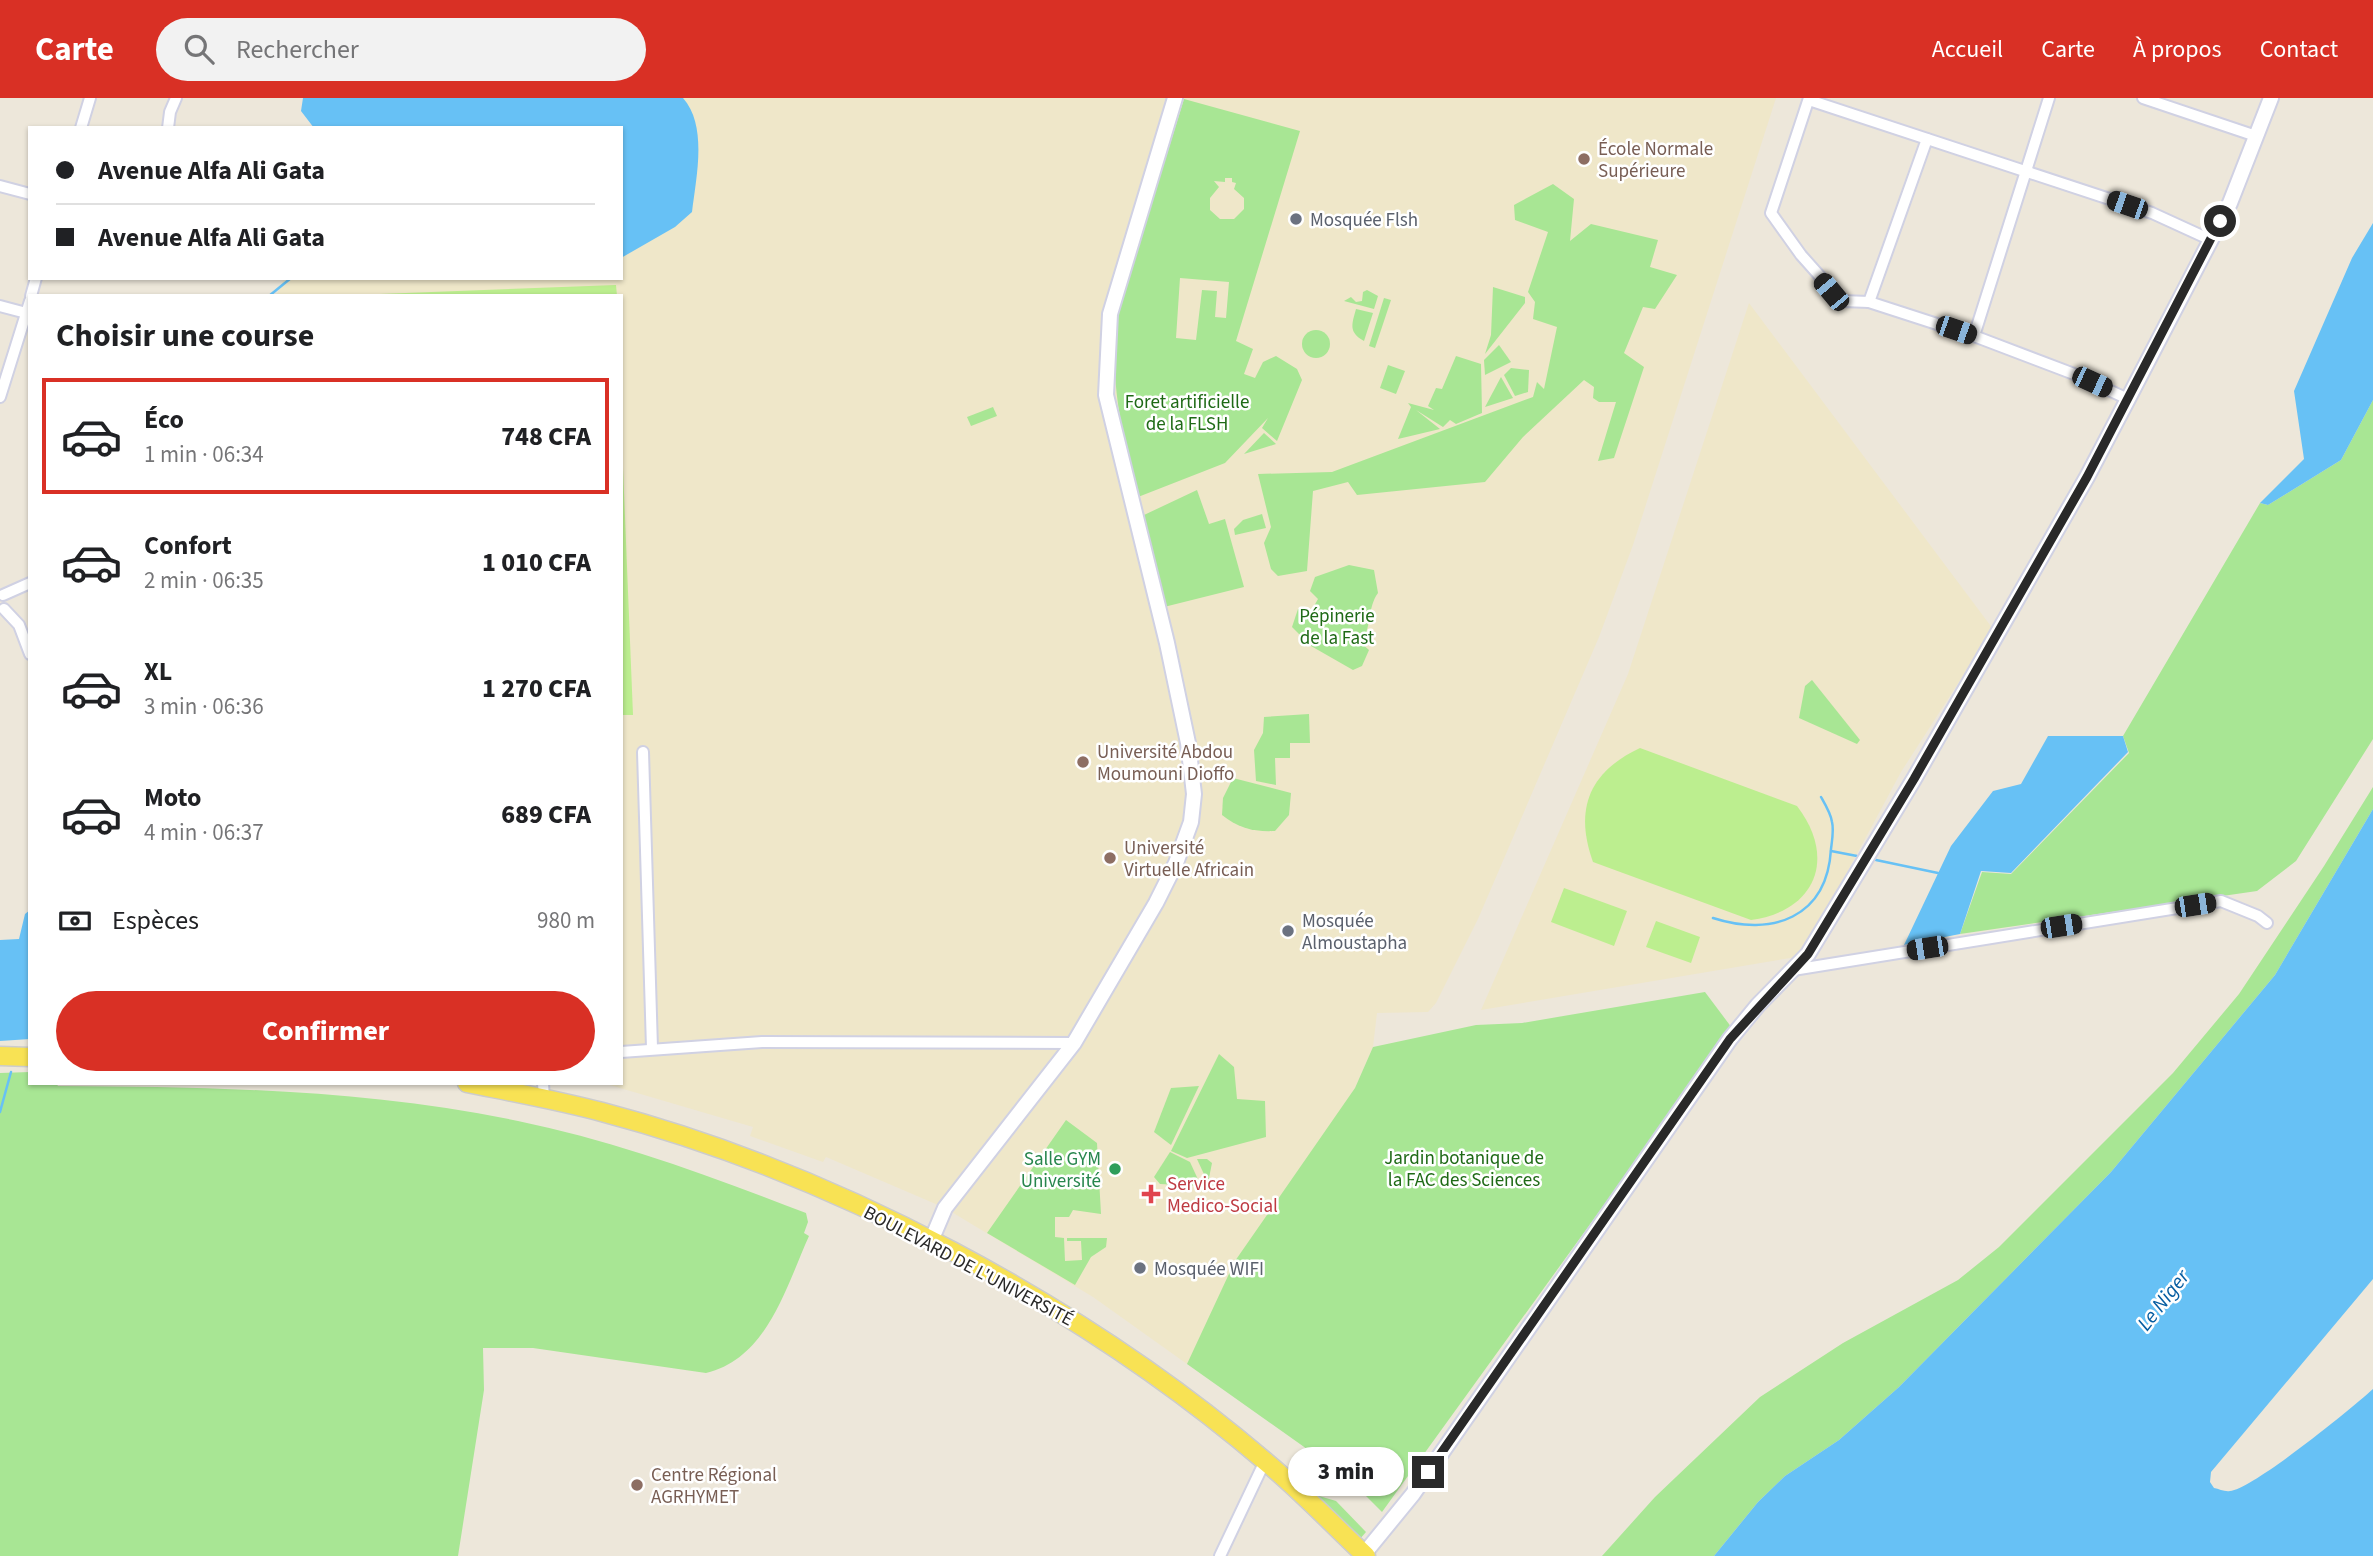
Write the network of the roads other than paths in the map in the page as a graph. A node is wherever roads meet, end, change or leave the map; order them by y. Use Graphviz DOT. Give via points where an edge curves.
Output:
graph roads {
  1 [pos="90,98"];
  2 [pos="176,98"];
  3 [pos="1175,98"];
  4 [pos="2049,98"];
  5 [pos="2143,98"];
  6 [pos="2271,98"];
  7 [pos="1809,99"];
  8 [pos="82,126"];
  9 [pos="168,126"];
  10 [pos="2256,136"];
  11 [pos="1927,139"];
  12 [pos="2026,171"];
  13 [pos="0,186"];
  14 [pos="28,193"];
  15 [pos="2211,240"];
  16 [pos="1869,302"];
  17 [pos="0,306"];
  18 [pos="28,314"];
  19 [pos="1974,336"];
  20 [pos="0,397"];
  21 [pos="2128,399"];
  22 [pos="28,584"];
  23 [pos="1,594"];
  24 [pos="2,612"];
  25 [pos="28,649"];
  26 [pos="643,752"];
  27 [pos="2267,923"];
  28 [pos="1793,970"];
  29 [pos="1074,1043"];
  30 [pos="652,1048"];
  31 [pos="623,1052"];
  32 [pos="0,1056"];
  33 [pos="28,1057"];
  34 [pos="487,1085"];
  35 [pos="517,1088"];
  36 [pos="543,1091"];
  37 [pos="931,1241"];
  38 [pos="1265,1461"];
  39 [pos="1365,1555"];
  40 [pos="1220,1556"];
  1 -- 8 [label="street"];
  2 -- 9 [label="street"];
  3 -- 29 [label="street" via="1110,314 1106,395 1167,643 1194,794 1191,822 1176,863"];
  4 -- 12 [label="street"];
  5 -- 10 [label="street"];
  6 -- 10 [label="street"];
  7 -- 11 [label="street"];
  7 -- 16 [label="street" via="1771,213 1836,296 1842,301"];
  10 -- 15 [label="street"];
  11 -- 12 [label="street"];
  11 -- 16 [label="street"];
  12 -- 15 [label="street" via="2152,213"];
  12 -- 19 [label="street"];
  13 -- 14 [label="street"];
  15 -- 21 [label="street"];
  16 -- 19 [label="street"];
  17 -- 18 [label="street"];
  18 -- 20 [label="street"];
  19 -- 21 [label="street"];
  21 -- 28 [label="street" via="1914,779 1808,954"];
  22 -- 23 [label="street"];
  23 -- 24 [label="street"];
  24 -- 25 [label="street" via="19,625"];
  26 -- 30 [label="street"];
  27 -- 28 [label="street" via="2221,901"];
  28 -- 39 [label="street" via="1730,1039 1413,1494"];
  29 -- 30 [label="street" via="762,1042"];
  29 -- 37 [label="street" via="945,1208"];
  30 -- 31 [label="street"];
  32 -- 33 [label="main road"];
  34 -- 35 [label="main road, BOULEVARD DE L'UNIVERSITÉ"];
  35 -- 36 [label="main road, BOULEVARD DE L'UNIVERSITÉ"];
  36 -- 37 [label="main road, BOULEVARD DE L'UNIVERSITÉ" via="712,1147 829,1193"];
  37 -- 38 [label="main road, BOULEVARD DE L'UNIVERSITÉ" via="1082,1325"];
  38 -- 39 [label="main road, BOULEVARD DE L'UNIVERSITÉ"];
  38 -- 40 [label="street"];
}
